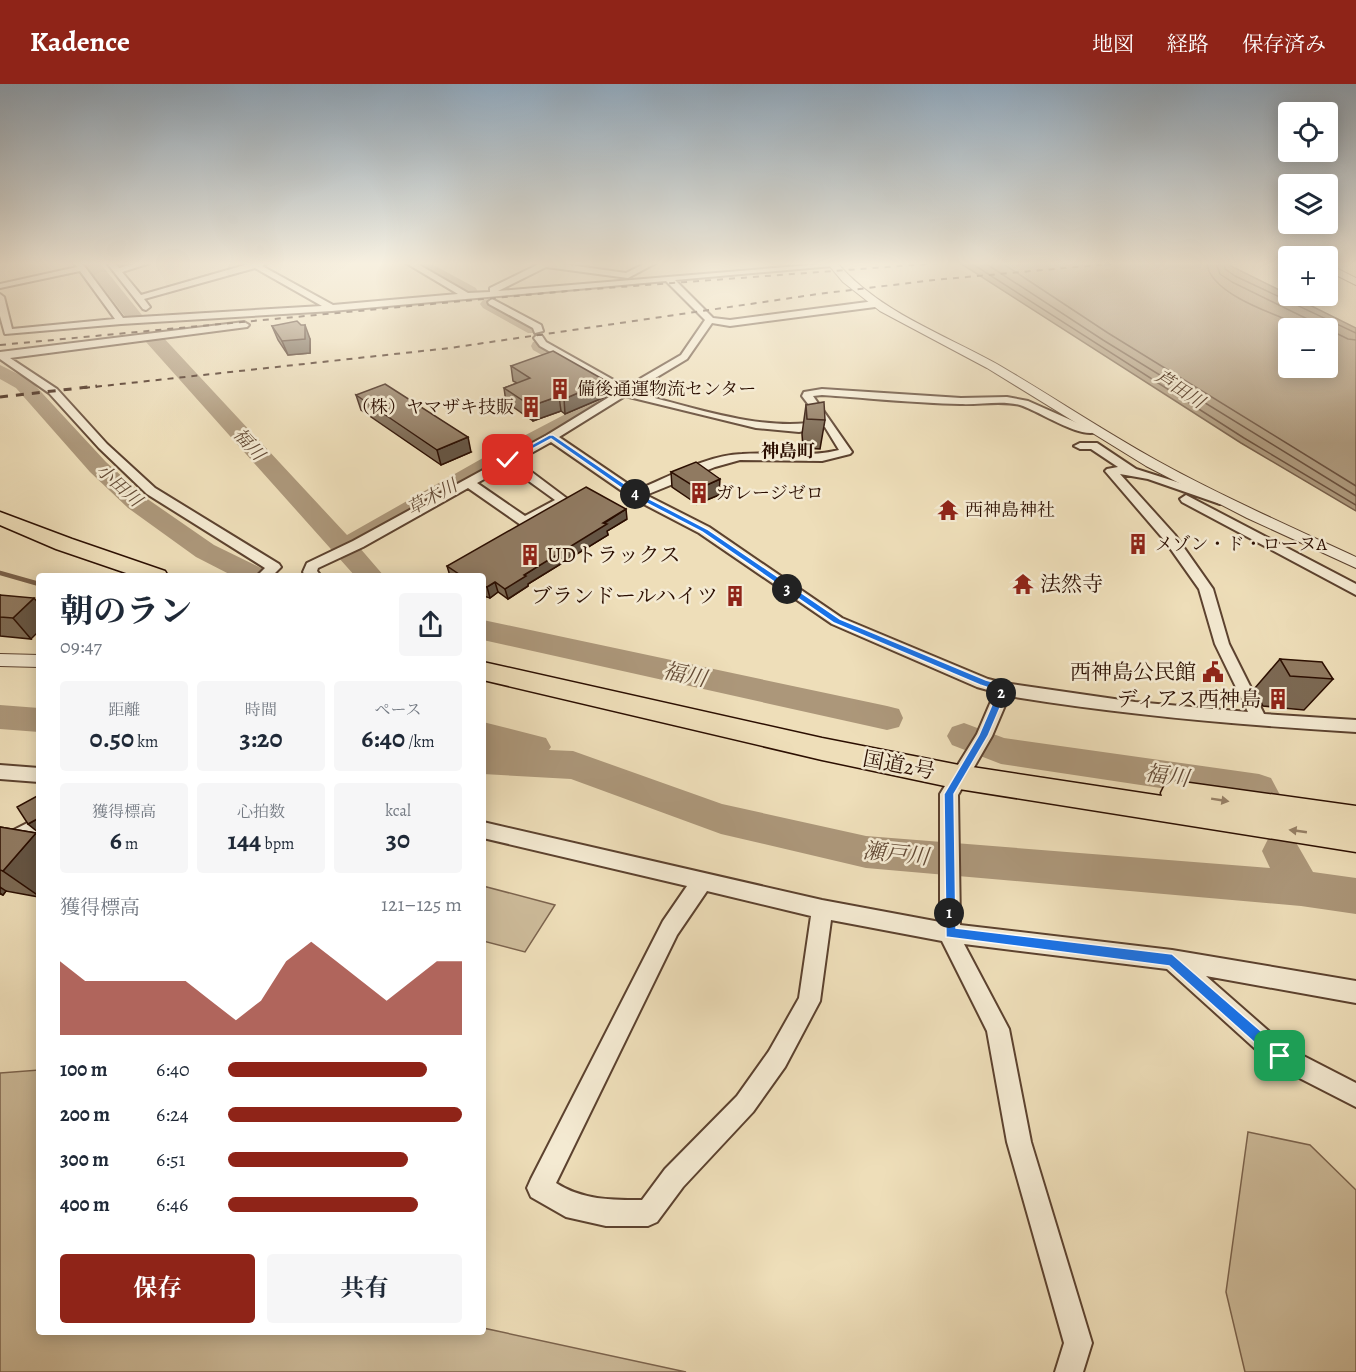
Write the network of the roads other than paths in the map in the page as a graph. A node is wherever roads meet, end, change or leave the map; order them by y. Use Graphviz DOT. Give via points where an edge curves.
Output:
graph roads {
  1 [pos="6,323"];
  2 [pos="99,323"];
  3 [pos="531,323"];
  4 [pos="708,323"];
  5 [pos="911,323"];
  6 [pos="258,324"];
  7 [pos="0,355"];
  8 [pos="625,392"];
  9 [pos="828,423"];
  10 [pos="1095,430"];
  11 [pos="551,436"];
  12 [pos="1080,446"];
  13 [pos="508,460"];
  14 [pos="1128,469"];
  15 [pos="468,482"];
  16 [pos="636,495"];
  17 [pos="1220,500"];
  18 [pos="0,518"];
  19 [pos="0,534"];
  20 [pos="1356,563"];
  21 [pos="269,571"];
  22 [pos="102,573"];
  23 [pos="148,573"];
  24 [pos="311,573"];
  25 [pos="1356,590"];
  26 [pos="486,656"];
  27 [pos="0,660"];
  28 [pos="36,661"];
  29 [pos="486,672"];
  30 [pos="1004,689"];
  31 [pos="1260,721"];
  32 [pos="1356,726"];
  33 [pos="967,764"];
  34 [pos="0,772"];
  35 [pos="36,776"];
  36 [pos="1356,819"];
  37 [pos="36,827"];
  38 [pos="486,831"];
  39 [pos="1356,839"];
  40 [pos="0,846"];
  41 [pos="703,880"];
  42 [pos="822,909"];
  43 [pos="950,927"];
  44 [pos="1172,960"];
  45 [pos="1356,992"];
  46 [pos="1356,1095"];
  47 [pos="1069,1372"];
  1 -- 2 [label="street" via="8,332"];
  3 -- 8 [label="street" via="538,327 543,344"];
  4 -- 8 [label="street" via="684,357"];
  5 -- 10 [label="street" via="992,366"];
  6 -- 7 [label="street"];
  7 -- 21 [label="street" via="53,391 151,491"];
  8 -- 9 [label="street" via="756,425 799,429"];
  8 -- 11 [label="street"];
  9 -- 10 [label="street" via="808,394 961,401 1007,399 1080,428"];
  9 -- 16 [label="street" via="846,452 822,458 740,457 711,464"];
  10 -- 17 [label="street"];
  11 -- 13 [label="street"];
  11 -- 16 [label="street"];
  12 -- 14 [label="street" via="1093,445"];
  13 -- 15 [label="street"];
  13 -- 15 [label="street" via="563,500 525,522"];
  14 -- 17 [label="street"];
  14 -- 25 [label="street"];
  14 -- 31 [label="street" via="1111,471 1170,538 1206,589 1222,644"];
  15 -- 24 [label="street" via="312,566"];
  16 -- 30 [label="street" via="704,530 837,621"];
  17 -- 20 [label="street"];
  18 -- 23 [label="highway"];
  19 -- 22 [label="highway"];
  26 -- 33 [label="highway, 国道2号"];
  27 -- 28 [label="street"];
  29 -- 33 [label="highway, 国道2号" via="822,749"];
  30 -- 31 [label="street" via="1083,702"];
  30 -- 33 [label="street"];
  31 -- 32 [label="street"];
  33 -- 36 [label="highway, 国道2号, one-way"];
  39 -- 33 [label="highway, 国道2号, one-way"];
  33 -- 43 [label="street"];
  34 -- 35 [label="street"];
  37 -- 40 [label="street"];
  38 -- 41 [label="street"];
  41 -- 42 [label="street"];
  41 -- 42 [label="street" via="670,928 540,1188 566,1204 606,1213 648,1213 674,1178 745,1104 777,1059 809,1001"];
  42 -- 43 [label="street"];
  43 -- 44 [label="street"];
  43 -- 47 [label="street" via="955,948 998,1029 1019,1142 1078,1343"];
  44 -- 45 [label="street"];
  44 -- 46 [label="street" via="1280,1056"];
}
